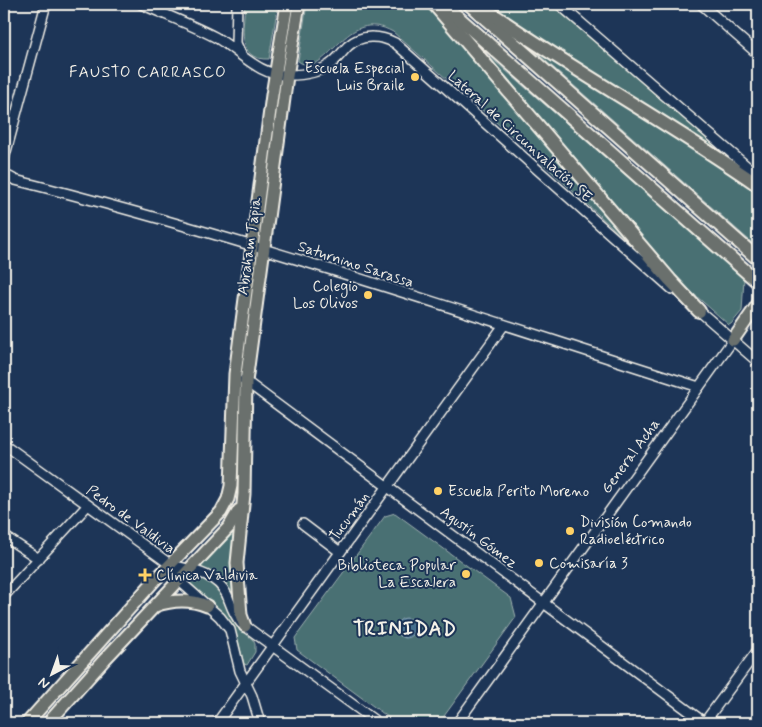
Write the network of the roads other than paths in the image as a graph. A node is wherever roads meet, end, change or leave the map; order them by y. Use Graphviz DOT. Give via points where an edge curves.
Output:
graph roads {
  1 [pos="46,4"];
  2 [pos="142,4"];
  3 [pos="237,4"];
  4 [pos="286,4"];
  5 [pos="299,4"];
  6 [pos="434,4"];
  7 [pos="443,4"];
  8 [pos="468,4"];
  9 [pos="477,4"];
  10 [pos="559,4"];
  11 [pos="701,4"];
  12 [pos="241,54"];
  13 [pos="758,54"];
  14 [pos="275,74"];
  15 [pos="287,76"];
  16 [pos="4,158"];
  17 [pos="4,174"];
  18 [pos="758,176"];
  19 [pos="758,185"];
  20 [pos="252,245"];
  21 [pos="264,249"];
  22 [pos="758,258"];
  23 [pos="758,282"];
  24 [pos="758,304"];
  25 [pos="699,310"];
  26 [pos="504,325"];
  27 [pos="733,340"];
  28 [pos="758,362"];
  29 [pos="235,374"];
  30 [pos="246,382"];
  31 [pos="699,387"];
  32 [pos="4,444"];
  33 [pos="387,487"];
  34 [pos="244,494"];
  35 [pos="88,505"];
  36 [pos="303,524"];
  37 [pos="4,536"];
  38 [pos="340,552"];
  39 [pos="38,559"];
  40 [pos="170,565"];
  41 [pos="189,570"];
  42 [pos="180,579"];
  43 [pos="4,596"];
  44 [pos="543,602"];
  45 [pos="207,606"];
  46 [pos="154,607"];
  47 [pos="245,626"];
  48 [pos="272,646"];
  49 [pos="758,650"];
  50 [pos="246,682"];
  51 [pos="27,723"];
  52 [pos="48,723"];
  53 [pos="217,723"];
  54 [pos="260,723"];
  55 [pos="378,723"];
  56 [pos="456,723"];
  57 [pos="704,723"];
  1 -- 16 [label="street"];
  2 -- 12 [label="street, Lateral de Circunvalación SE" via="214,37"];
  3 -- 12 [label="street" via="236,43"];
  4 -- 14 [label="main road, Abraham Tapia"];
  5 -- 15 [label="main road, Abraham Tapia"];
  6 -- 25 [label="highway"];
  7 -- 23 [label="highway"];
  8 -- 22 [label="highway"];
  9 -- 19 [label="highway"];
  10 -- 18 [label="street"];
  11 -- 13 [label="street"];
  12 -- 14 [label="street, Lateral de Circunvalación SE"];
  14 -- 15 [label="street, Lateral de Circunvalación SE"];
  14 -- 20 [label="main road, Abraham Tapia"];
  15 -- 21 [label="main road, Abraham Tapia"];
  15 -- 25 [label="street, Lateral de Circunvalación SE" via="324,68 360,39 378,37 395,43"];
  17 -- 20 [label="street, Saturnino Sarassa" via="15,180 123,207"];
  20 -- 21 [label="street, Saturnino Sarassa"];
  20 -- 29 [label="main road, Abraham Tapia"];
  21 -- 26 [label="street, Saturnino Sarassa"];
  21 -- 30 [label="main road, Abraham Tapia"];
  24 -- 27 [label="main road, General Acha"];
  25 -- 27 [label="street, Lateral de Circunvalación SE"];
  26 -- 31 [label="street, Saturnino Sarassa"];
  26 -- 33 [label="street, Tucumán"];
  27 -- 28 [label="street, Lateral de Circunvalación SE"];
  27 -- 31 [label="street, General Acha"];
  29 -- 30 [label="street, Agustín Gómez"];
  29 -- 40 [label="main road, Abraham Tapia" via="228,499 221,512"];
  30 -- 33 [label="street, Agustín Gómez"];
  30 -- 34 [label="main road, Abraham Tapia"];
  31 -- 44 [label="street, General Acha"];
  32 -- 35 [label="street, Pedro de Valdivia"];
  33 -- 38 [label="street, Tucumán"];
  33 -- 44 [label="street, Agustín Gómez"];
  34 -- 41 [label="main road" via="232,524"];
  34 -- 47 [label="main road" via="237,563"];
  35 -- 39 [label="street"];
  35 -- 40 [label="street, Pedro de Valdivia"];
  36 -- 38 [label="street"];
  37 -- 39 [label="street"];
  38 -- 48 [label="street, Tucumán"];
  39 -- 43 [label="street"];
  40 -- 41 [label="street, Pedro de Valdivia"];
  40 -- 42 [label="street"];
  40 -- 51 [label="main road, Abraham Tapia"];
  41 -- 42 [label="main road"];
  41 -- 47 [label="street, Pedro de Valdivia" via="218,583 226,593 236,618"];
  42 -- 45 [label="street"];
  42 -- 46 [label="main road"];
  44 -- 56 [label="street, General Acha"];
  44 -- 57 [label="street, Agustín Gómez"];
  45 -- 46 [label="main road" via="179,601"];
  45 -- 50 [label="street" via="230,630"];
  46 -- 52 [label="main road"];
  47 -- 48 [label="street, Pedro de Valdivia"];
  48 -- 50 [label="street, Tucumán"];
  48 -- 55 [label="street, Pedro de Valdivia"];
  49 -- 57 [label="street"];
  50 -- 53 [label="street, Tucumán"];
  50 -- 54 [label="street"];
}
